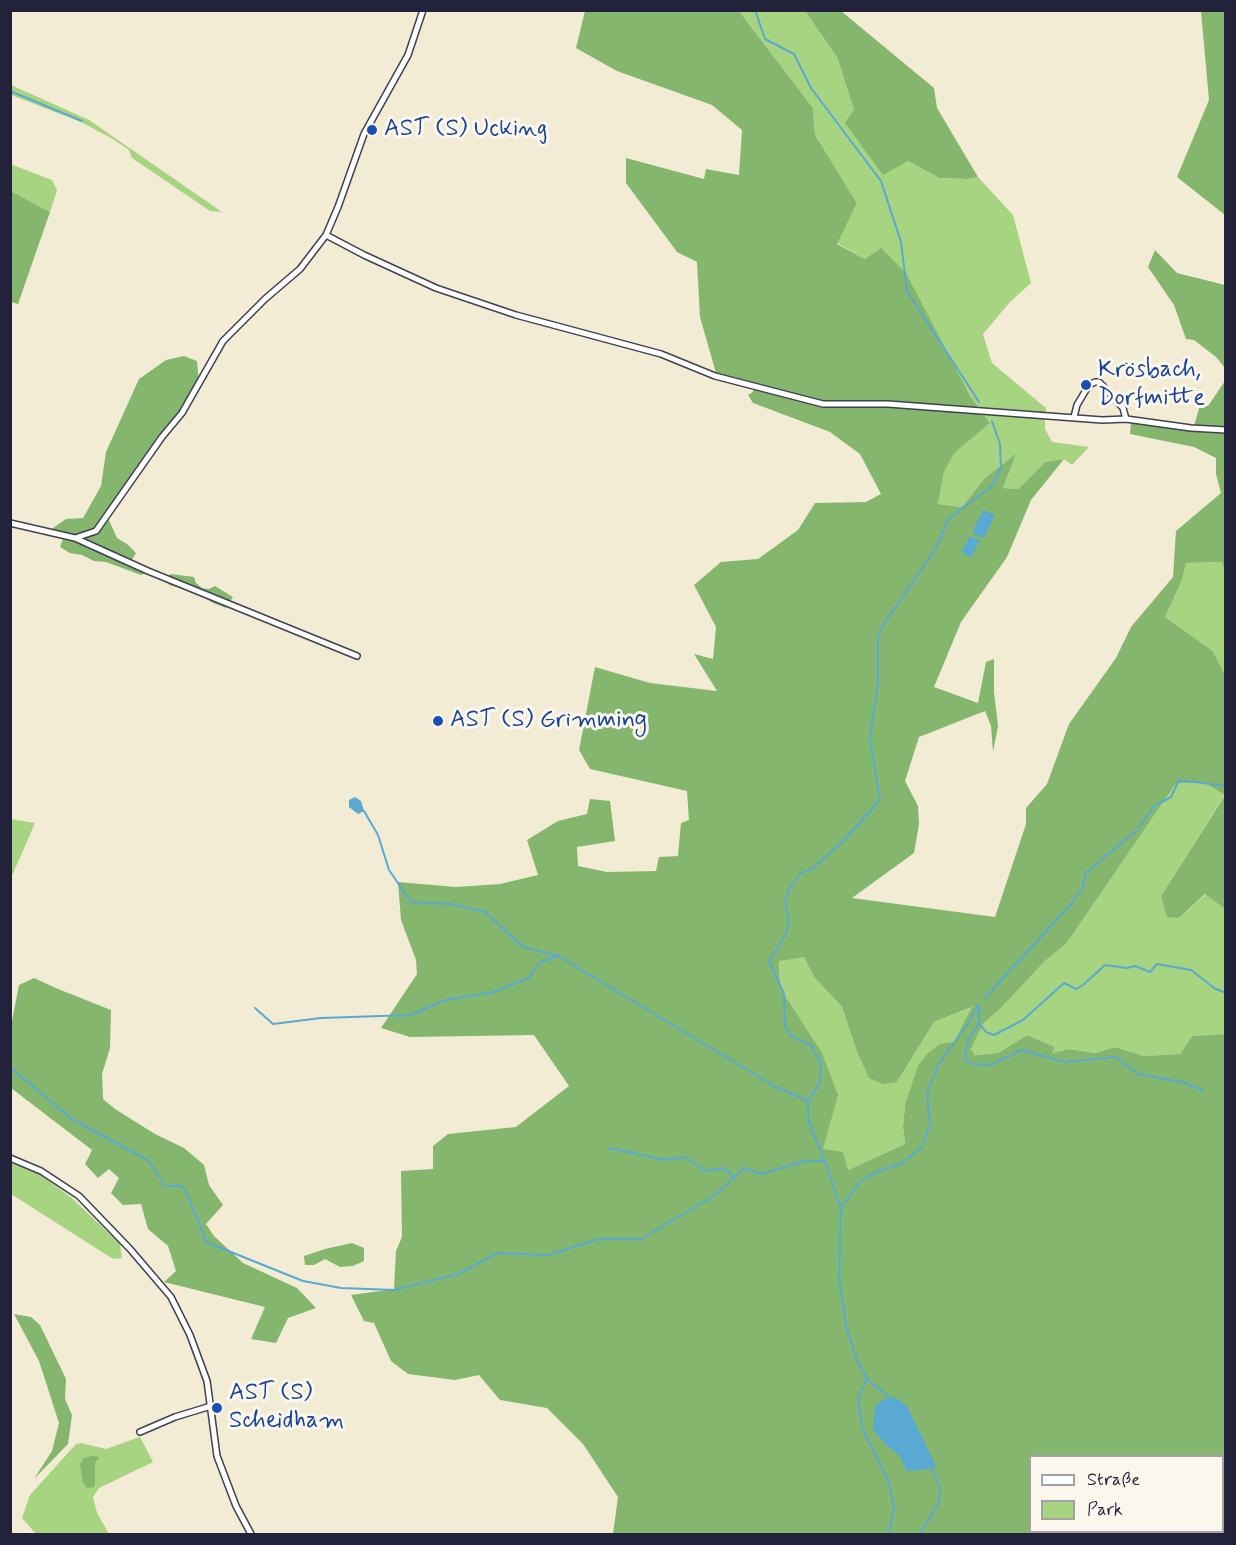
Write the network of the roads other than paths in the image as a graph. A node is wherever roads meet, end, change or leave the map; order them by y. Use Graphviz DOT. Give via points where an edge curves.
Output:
graph roads {
  1 [pos="423,10"];
  2 [pos="326,235"];
  3 [pos="1074,417"];
  4 [pos="1126,419"];
  5 [pos="1226,430"];
  6 [pos="10,524"];
  7 [pos="75,538"];
  8 [pos="357,656"];
  9 [pos="10,1158"];
  10 [pos="211,1406"];
  11 [pos="140,1431"];
  12 [pos="251,1534"];
  1 -- 2 [label="street" via="408,55 364,134"];
  2 -- 3 [label="street" via="436,288 496,309 661,354 715,376 823,404 888,404"];
  2 -- 7 [label="street" via="300,269 223,341 182,413 102,524 96,531"];
  3 -- 4 [label="street"];
  3 -- 4 [label="street" via="1089,386 1099,382 1119,402"];
  4 -- 5 [label="street"];
  6 -- 7 [label="street"];
  7 -- 8 [label="street"];
  9 -- 10 [label="street" via="41,1171 79,1196 171,1297 197,1353"];
  10 -- 11 [label="street"];
  10 -- 12 [label="street" via="217,1456"];
}
